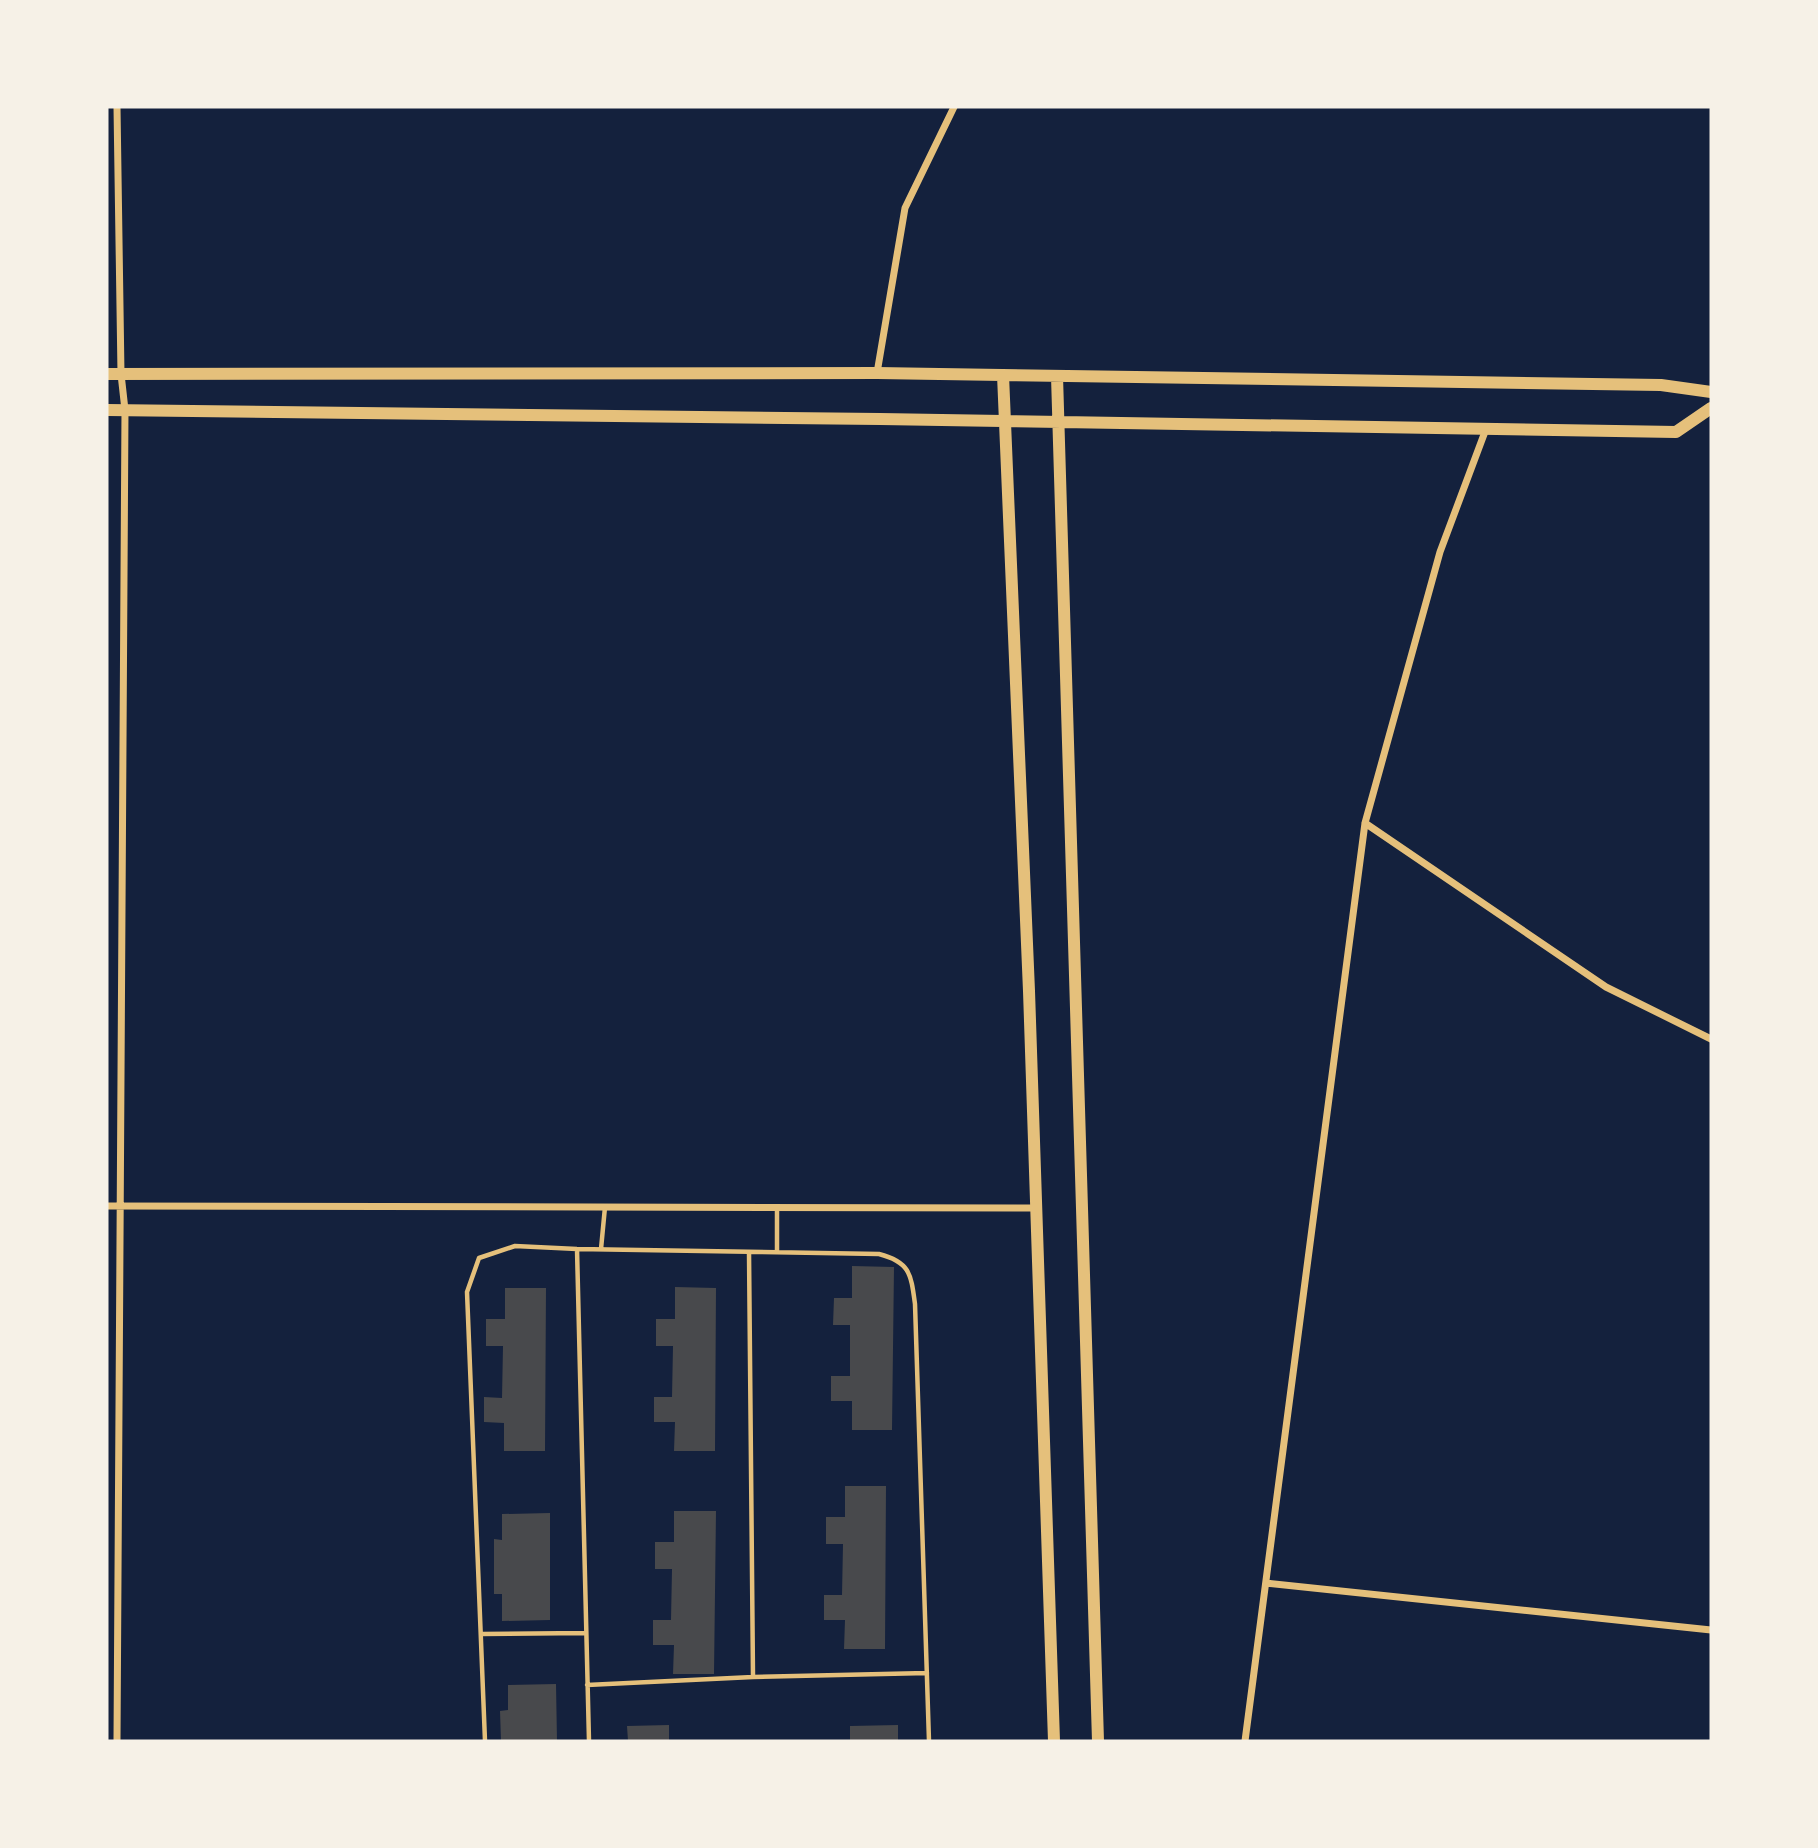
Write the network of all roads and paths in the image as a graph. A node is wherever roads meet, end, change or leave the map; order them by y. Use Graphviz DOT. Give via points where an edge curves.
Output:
graph roads {
  1 [pos="117,107"];
  2 [pos="954,107"];
  3 [pos="877,373"];
  4 [pos="107,374"];
  5 [pos="121,374"];
  6 [pos="1003,375"];
  7 [pos="1057,376"];
  8 [pos="1711,392"];
  9 [pos="1711,408"];
  10 [pos="107,410"];
  11 [pos="125,410"];
  12 [pos="1004,420"];
  13 [pos="1058,421"];
  14 [pos="1486,429"];
  15 [pos="1366,823"];
  16 [pos="1711,1039"];
  17 [pos="107,1206"];
  18 [pos="120,1206"];
  19 [pos="605,1208"];
  20 [pos="777,1208"];
  21 [pos="1036,1208"];
  22 [pos="577,1249"];
  23 [pos="601,1249"];
  24 [pos="749,1252"];
  25 [pos="777,1252"];
  26 [pos="1266,1583"];
  27 [pos="1711,1630"];
  28 [pos="586,1633"];
  29 [pos="481,1634"];
  30 [pos="927,1674"];
  31 [pos="753,1677"];
  32 [pos="587,1685"];
  33 [pos="117,1741"];
  34 [pos="485,1741"];
  35 [pos="589,1741"];
  36 [pos="929,1741"];
  37 [pos="1054,1741"];
  38 [pos="1098,1741"];
  39 [pos="1245,1741"];
  1 -- 5 [label="street"];
  2 -- 3 [label="street" via="905,208"];
  3 -- 5 [label="main road"];
  3 -- 6 [label="main road"];
  4 -- 5 [label="main road"];
  5 -- 11 [label="street"];
  6 -- 7 [label="main road"];
  6 -- 12 [label="main road"];
  7 -- 8 [label="main road" via="1647,385"];
  7 -- 13 [label="main road"];
  9 -- 14 [label="main road" via="1676,432"];
  10 -- 11 [label="main road"];
  11 -- 12 [label="main road"];
  11 -- 18 [label="street"];
  12 -- 13 [label="main road"];
  12 -- 21 [label="main road"];
  13 -- 14 [label="main road"];
  13 -- 38 [label="main road"];
  14 -- 15 [label="street" via="1440,552"];
  15 -- 16 [label="street" via="1606,987"];
  15 -- 26 [label="street"];
  17 -- 18 [label="street"];
  18 -- 19 [label="street"];
  18 -- 33 [label="street"];
  19 -- 20 [label="street"];
  19 -- 23 [label="lane"];
  20 -- 21 [label="street"];
  20 -- 25 [label="lane"];
  21 -- 37 [label="main road"];
  22 -- 23 [label="lane"];
  22 -- 28 [label="lane"];
  22 -- 29 [label="lane" via="515,1246 479,1258 467,1292"];
  23 -- 24 [label="lane"];
  24 -- 25 [label="lane"];
  24 -- 31 [label="lane"];
  25 -- 30 [label="lane" via="879,1254 899,1259 911,1276"];
  26 -- 27 [label="street"];
  26 -- 39 [label="street"];
  28 -- 29 [label="lane"];
  28 -- 32 [label="lane"];
  29 -- 34 [label="lane"];
  30 -- 31 [label="lane"];
  30 -- 36 [label="lane"];
  31 -- 32 [label="lane"];
  32 -- 35 [label="lane"];
}
